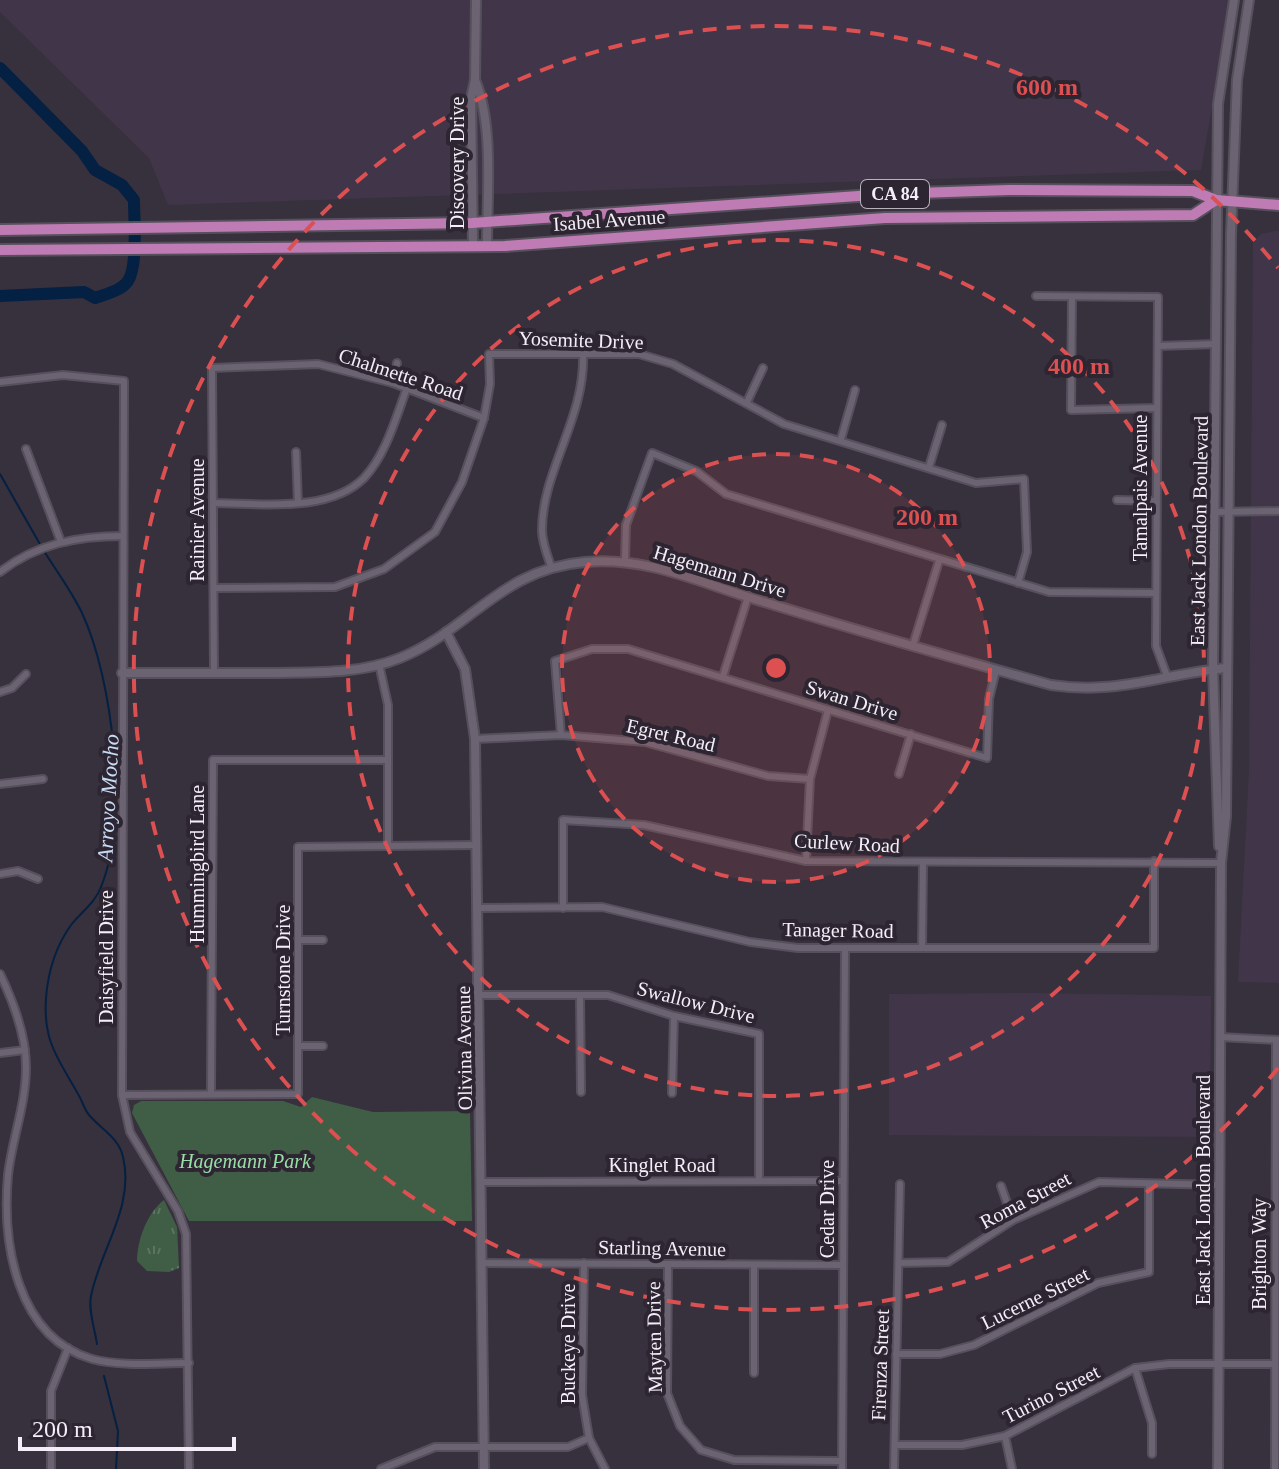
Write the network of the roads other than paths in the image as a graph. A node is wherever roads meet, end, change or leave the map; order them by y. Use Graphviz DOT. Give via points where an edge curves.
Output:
graph roads {
  1 [pos="476,0"];
  2 [pos="1234,0"];
  3 [pos="1249,0"];
  4 [pos="475,80"];
  5 [pos="1216,200"];
  6 [pos="1233,200"];
  7 [pos="1279,205"];
  8 [pos="487,221"];
  9 [pos="472,223"];
  10 [pos="0,230"];
  11 [pos="487,245"];
  12 [pos="473,246"];
  13 [pos="0,250"];
  14 [pos="1036,296"];
  15 [pos="1072,297"];
  16 [pos="1216,344"];
  17 [pos="1158,346"];
  18 [pos="583,352"];
  19 [pos="397,363"];
  20 [pos="212,368"];
  21 [pos="763,368"];
  22 [pos="0,382"];
  23 [pos="393,383"];
  24 [pos="407,388"];
  25 [pos="855,390"];
  26 [pos="747,402"];
  27 [pos="1156,408"];
  28 [pos="484,418"];
  29 [pos="942,425"];
  30 [pos="841,439"];
  31 [pos="26,449"];
  32 [pos="296,452"];
  33 [pos="929,467"];
  34 [pos="1117,500"];
  35 [pos="1156,501"];
  36 [pos="213,503"];
  37 [pos="298,503"];
  38 [pos="1279,511"];
  39 [pos="1216,512"];
  40 [pos="1229,512"];
  41 [pos="123,536"];
  42 [pos="61,542"];
  43 [pos="625,560"];
  44 [pos="939,561"];
  45 [pos="551,566"];
  46 [pos="0,572"];
  47 [pos="1018,583"];
  48 [pos="214,588"];
  49 [pos="1156,593"];
  50 [pos="748,597"];
  51 [pos="446,632"];
  52 [pos="913,645"];
  53 [pos="379,664"];
  54 [pos="1227,668"];
  55 [pos="1213,669"];
  56 [pos="996,670"];
  57 [pos="122,673"];
  58 [pos="214,673"];
  59 [pos="26,674"];
  60 [pos="723,676"];
  61 [pos="1167,676"];
  62 [pos="0,692"];
  63 [pos="828,710"];
  64 [pos="911,734"];
  65 [pos="561,735"];
  66 [pos="475,739"];
  67 [pos="387,760"];
  68 [pos="899,774"];
  69 [pos="43,779"];
  70 [pos="810,779"];
  71 [pos="0,784"];
  72 [pos="388,845"];
  73 [pos="476,845"];
  74 [pos="806,861"];
  75 [pos="1154,861"];
  76 [pos="923,863"];
  77 [pos="1221,863"];
  78 [pos="0,874"];
  79 [pos="38,879"];
  80 [pos="478,908"];
  81 [pos="563,908"];
  82 [pos="300,940"];
  83 [pos="323,940"];
  84 [pos="922,947"];
  85 [pos="845,948"];
  86 [pos="0,974"];
  87 [pos="480,995"];
  88 [pos="580,995"];
  89 [pos="674,1016"];
  90 [pos="1220,1037"];
  91 [pos="1278,1040"];
  92 [pos="299,1046"];
  93 [pos="323,1046"];
  94 [pos="25,1050"];
  95 [pos="0,1053"];
  96 [pos="581,1092"];
  97 [pos="211,1093"];
  98 [pos="672,1093"];
  99 [pos="122,1095"];
  100 [pos="759,1181"];
  101 [pos="843,1181"];
  102 [pos="481,1182"];
  103 [pos="900,1184"];
  104 [pos="1149,1185"];
  105 [pos="1219,1185"];
  106 [pos="1001,1186"];
  107 [pos="1013,1220"];
  108 [pos="1277,1220"];
  109 [pos="482,1263"];
  110 [pos="584,1263"];
  111 [pos="899,1263"];
  112 [pos="668,1265"];
  113 [pos="754,1265"];
  114 [pos="843,1265"];
  115 [pos="68,1348"];
  116 [pos="896,1354"];
  117 [pos="189,1363"];
  118 [pos="1218,1364"];
  119 [pos="1275,1364"];
  120 [pos="1135,1368"];
  121 [pos="754,1373"];
  122 [pos="1005,1436"];
  123 [pos="589,1438"];
  124 [pos="895,1445"];
  125 [pos="484,1448"];
  126 [pos="1152,1454"];
  127 [pos="842,1465"];
  128 [pos="51,1469"];
  129 [pos="189,1469"];
  130 [pos="381,1469"];
  131 [pos="484,1469"];
  132 [pos="605,1469"];
  133 [pos="894,1469"];
  134 [pos="1012,1469"];
  135 [pos="1218,1469"];
  136 [pos="1275,1469"];
  1 -- 4 [label="street, Discovery Drive"];
  2 -- 5 [label="street, East Jack London Boulevard" via="1218,104"];
  3 -- 6 [label="street, East Jack London Boulevard" via="1237,80"];
  4 -- 8 [label="street, Discovery Drive" via="486,139"];
  4 -- 9 [label="street, Discovery Drive"];
  5 -- 6 [label="highway, Isabel Avenue / CA 84"];
  5 -- 8 [label="highway, Isabel Avenue / CA 84" via="1193,191 1009,190"];
  5 -- 11 [label="highway, Isabel Avenue / CA 84" via="1193,215 885,218"];
  5 -- 16 [label="street, East Jack London Boulevard"];
  6 -- 7 [label="highway, Isabel Avenue / CA 84"];
  6 -- 40 [label="street, East Jack London Boulevard"];
  8 -- 9 [label="highway, Isabel Avenue / CA 84"];
  8 -- 11 [label="street, Discovery Drive"];
  9 -- 10 [label="highway, Isabel Avenue"];
  9 -- 12 [label="street, Discovery Drive"];
  11 -- 12 [label="highway, Isabel Avenue / CA 84"];
  12 -- 13 [label="highway, Isabel Avenue / CA 84"];
  14 -- 15 [label="street"];
  15 -- 17 [label="street, Tamalpais Avenue" via="1158,297"];
  15 -- 27 [label="street" via="1071,410"];
  16 -- 17 [label="street"];
  16 -- 39 [label="street, East Jack London Boulevard"];
  17 -- 27 [label="street, Tamalpais Avenue"];
  18 -- 26 [label="street, Yosemite Drive" via="639,354 673,364"];
  18 -- 28 [label="street, Yosemite Drive" via="489,354"];
  18 -- 45 [label="street" via="581,392 548,492 542,530"];
  19 -- 23 [label="street"];
  20 -- 23 [label="street, Chalmette Road" via="318,364"];
  20 -- 36 [label="street, Rainier Avenue"];
  21 -- 26 [label="street"];
  22 -- 41 [label="street, Daisyfield Drive" via="63,375 124,381"];
  23 -- 24 [label="street, Chalmette Road"];
  24 -- 28 [label="street, Chalmette Road"];
  24 -- 37 [label="street" via="385,444 364,479 333,496"];
  25 -- 30 [label="street"];
  26 -- 30 [label="street, Yosemite Drive" via="784,424"];
  27 -- 35 [label="street, Tamalpais Avenue"];
  28 -- 48 [label="street, Yosemite Drive" via="462,482 435,532 384,569 335,587"];
  29 -- 33 [label="street"];
  30 -- 33 [label="street, Yosemite Drive"];
  31 -- 42 [label="street"];
  32 -- 37 [label="street"];
  33 -- 47 [label="street, Yosemite Drive" via="976,483 1024,479 1027,552"];
  34 -- 35 [label="street"];
  35 -- 49 [label="street, Tamalpais Avenue"];
  36 -- 37 [label="street"];
  36 -- 48 [label="street, Rainier Avenue"];
  38 -- 40 [label="street"];
  39 -- 40 [label="street"];
  39 -- 55 [label="street, East Jack London Boulevard"];
  40 -- 54 [label="street, East Jack London Boulevard"];
  41 -- 42 [label="street"];
  41 -- 57 [label="street, Daisyfield Drive"];
  42 -- 46 [label="street"];
  43 -- 44 [label="street" via="626,525 652,453 696,471 726,494"];
  43 -- 45 [label="street, Hagemann Drive"];
  43 -- 50 [label="street, Hagemann Drive" via="663,567"];
  44 -- 47 [label="street"];
  44 -- 52 [label="street"];
  45 -- 51 [label="street, Hagemann Drive" via="483,602"];
  47 -- 49 [label="street" via="1049,592"];
  48 -- 58 [label="street, Rainier Avenue"];
  49 -- 61 [label="street, Tamalpais Avenue" via="1156,646"];
  50 -- 52 [label="street, Hagemann Drive"];
  50 -- 60 [label="street"];
  51 -- 53 [label="street, Hagemann Drive" via="401,658"];
  51 -- 66 [label="street, Olivina Avenue" via="465,669"];
  52 -- 56 [label="street, Hagemann Drive"];
  53 -- 58 [label="street, Hagemann Drive" via="327,672"];
  53 -- 67 [label="street" via="388,705"];
  54 -- 55 [label="street, Hagemann Drive"];
  54 -- 77 [label="street, East Jack London Boulevard"];
  55 -- 61 [label="street, Hagemann Drive"];
  55 -- 77 [label="street, East Jack London Boulevard"];
  56 -- 61 [label="street, Hagemann Drive" via="1083,690 1118,689"];
  56 -- 64 [label="street, Swan Drive" via="989,699 987,758"];
  57 -- 58 [label="street, Hagemann Drive"];
  57 -- 99 [label="street, Daisyfield Drive"];
  59 -- 62 [label="street"];
  60 -- 63 [label="street, Swan Drive"];
  60 -- 65 [label="street, Swan Drive" via="628,649 592,649 555,661"];
  63 -- 64 [label="street, Swan Drive"];
  63 -- 70 [label="street"];
  64 -- 68 [label="street"];
  65 -- 66 [label="street, Egret Road"];
  65 -- 70 [label="street, Egret Road" via="645,742 768,776"];
  66 -- 73 [label="street, Olivina Avenue"];
  67 -- 72 [label="street"];
  67 -- 97 [label="street, Hummingbird Lane" via="213,760"];
  69 -- 71 [label="street"];
  70 -- 74 [label="street"];
  72 -- 73 [label="street, Turnstone Drive"];
  72 -- 82 [label="street, Turnstone Drive" via="298,847"];
  73 -- 80 [label="street, Olivina Avenue"];
  74 -- 76 [label="street, Curlew Road"];
  74 -- 81 [label="street, Curlew Road" via="644,825 563,820"];
  75 -- 76 [label="street, Curlew Road"];
  75 -- 77 [label="street, Curlew Road"];
  75 -- 84 [label="street, Tanager Road" via="1154,948"];
  76 -- 84 [label="street"];
  77 -- 90 [label="street, East Jack London Boulevard"];
  78 -- 79 [label="street" via="18,871"];
  80 -- 81 [label="street, Tanager Road"];
  80 -- 87 [label="street, Olivina Avenue"];
  81 -- 85 [label="street, Tanager Road" via="602,907 750,942"];
  82 -- 83 [label="street"];
  82 -- 92 [label="street, Turnstone Drive"];
  84 -- 85 [label="street, Tanager Road"];
  85 -- 101 [label="street, Cedar Drive"];
  86 -- 94 [label="street"];
  87 -- 88 [label="street, Swallow Drive"];
  87 -- 102 [label="street, Olivina Avenue"];
  88 -- 89 [label="street, Swallow Drive" via="608,995"];
  88 -- 96 [label="street"];
  89 -- 98 [label="street"];
  89 -- 100 [label="street, Swallow Drive" via="759,1034"];
  90 -- 91 [label="street"];
  90 -- 105 [label="street, East Jack London Boulevard"];
  91 -- 108 [label="street, Brighton Way"];
  92 -- 93 [label="street"];
  92 -- 97 [label="street, Turnstone Drive" via="298,1094"];
  94 -- 95 [label="street"];
  94 -- 115 [label="street" via="25,1087 8,1173 16,1272 28,1308 51,1337"];
  97 -- 99 [label="street, Turnstone Drive"];
  99 -- 117 [label="street, Daisyfield Drive" via="130,1132 178,1211 186,1234"];
  100 -- 101 [label="street, Kinglet Road"];
  100 -- 102 [label="street, Kinglet Road"];
  101 -- 114 [label="street, Cedar Drive"];
  102 -- 109 [label="street, Olivina Avenue"];
  103 -- 111 [label="street, Firenza Street"];
  104 -- 105 [label="street, Roma Street"];
  104 -- 107 [label="street, Roma Street" via="1099,1182"];
  104 -- 116 [label="street, Lucerne Street" via="1149,1272 1098,1283 974,1345 940,1354"];
  105 -- 118 [label="street, East Jack London Boulevard"];
  106 -- 107 [label="street"];
  107 -- 111 [label="street, Roma Street" via="948,1262"];
  108 -- 119 [label="street, Brighton Way"];
  109 -- 110 [label="street, Starling Avenue"];
  109 -- 125 [label="street, Olivina Avenue"];
  110 -- 112 [label="street, Starling Avenue"];
  110 -- 123 [label="street, Buckeye Drive" via="582,1395"];
  111 -- 116 [label="street, Firenza Street"];
  112 -- 113 [label="street, Starling Avenue"];
  112 -- 127 [label="street, Mayten Drive" via="667,1393 680,1426 701,1450 734,1460"];
  113 -- 114 [label="street, Starling Avenue"];
  113 -- 121 [label="street"];
  114 -- 127 [label="street, Cedar Drive"];
  115 -- 117 [label="street" via="110,1362"];
  115 -- 128 [label="street" via="51,1391"];
  116 -- 124 [label="street, Firenza Street"];
  117 -- 129 [label="street, Daisyfield Drive"];
  118 -- 119 [label="street, Turino Street"];
  118 -- 120 [label="street, Turino Street"];
  118 -- 135 [label="street, East Jack London Boulevard"];
  119 -- 136 [label="street, Brighton Way"];
  120 -- 122 [label="street, Turino Street"];
  120 -- 126 [label="street" via="1152,1423"];
  122 -- 124 [label="street, Turino Street" via="962,1445"];
  122 -- 134 [label="street"];
  123 -- 125 [label="street" via="568,1447"];
  123 -- 132 [label="street, Buckeye Drive"];
  124 -- 133 [label="street, Firenza Street"];
  125 -- 130 [label="street" via="435,1447"];
  125 -- 131 [label="street, Olivina Avenue"];
}
